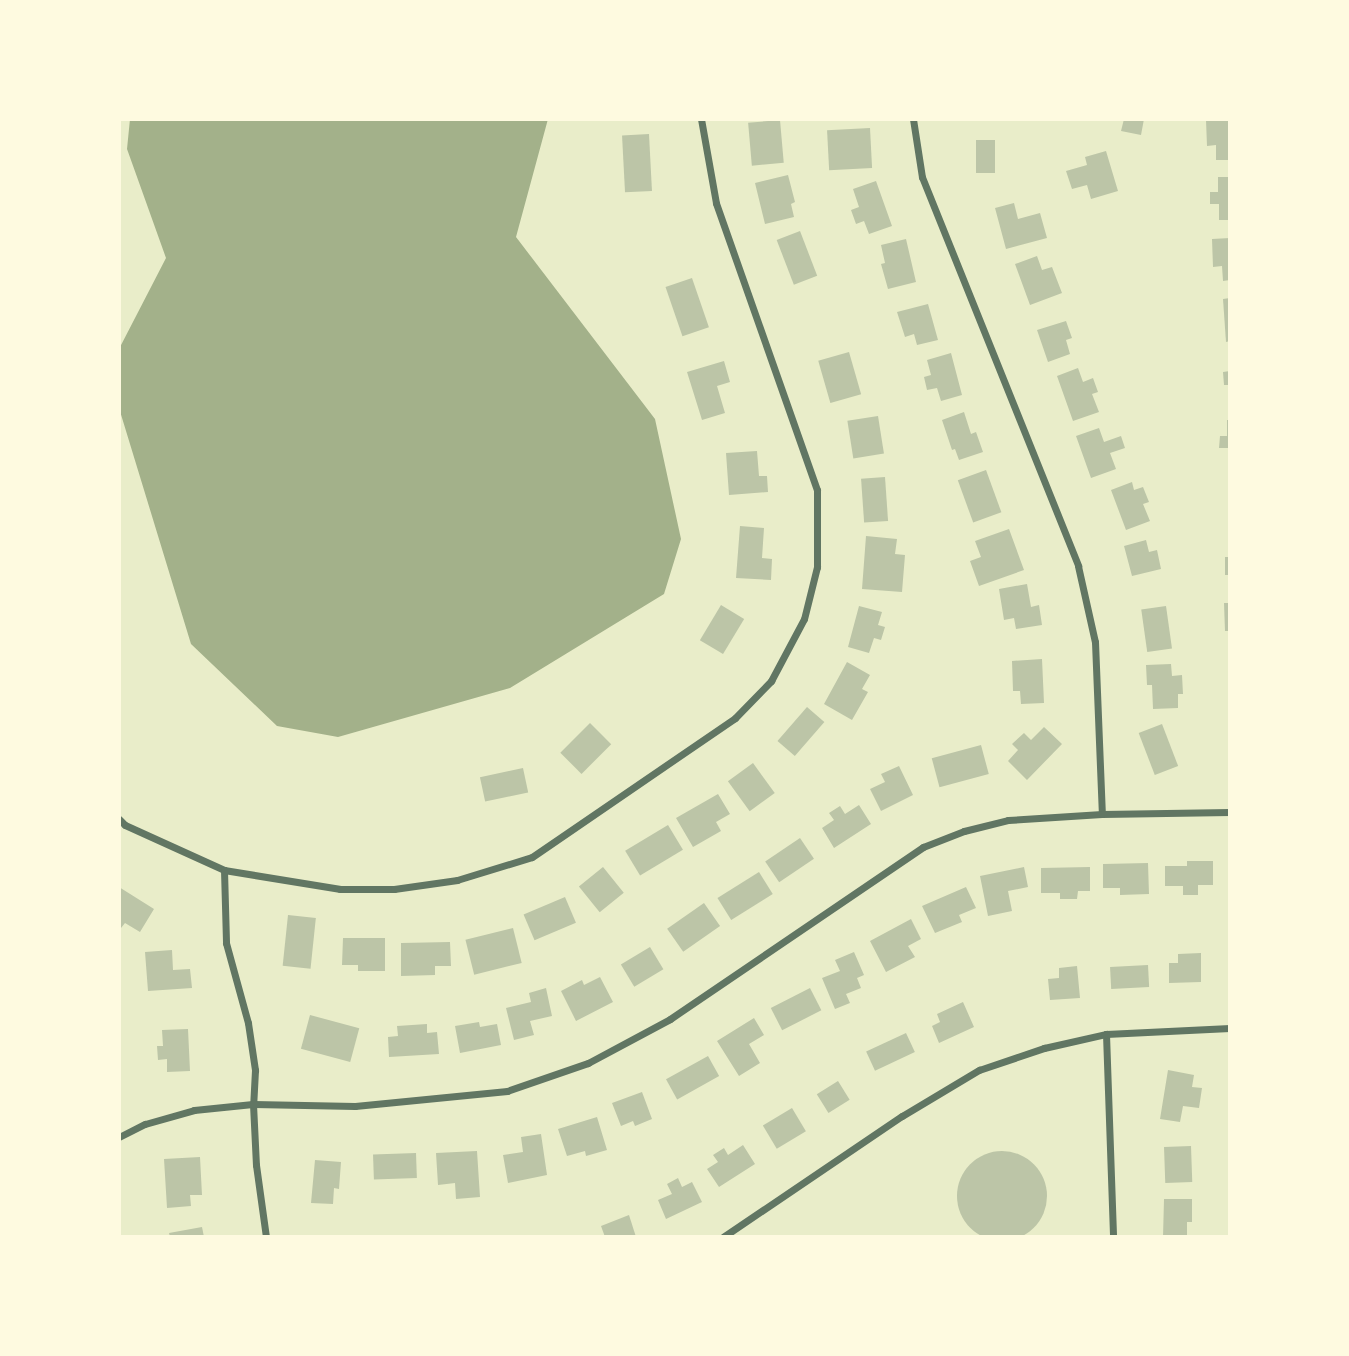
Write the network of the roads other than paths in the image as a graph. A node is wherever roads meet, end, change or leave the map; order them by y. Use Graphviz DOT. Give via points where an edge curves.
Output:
graph roads {
  1 [pos="701,119"];
  2 [pos="913,119"];
  3 [pos="1230,812"];
  4 [pos="1102,814"];
  5 [pos="119,819"];
  6 [pos="224,870"];
  7 [pos="1230,1028"];
  8 [pos="1107,1034"];
  9 [pos="253,1104"];
  10 [pos="119,1136"];
  11 [pos="266,1237"];
  12 [pos="723,1237"];
  13 [pos="1113,1237"];
  1 -- 6 [label="street" via="716,203 817,490 817,567 804,619 771,681 735,718 532,857 470,876 394,889 340,889"];
  2 -- 4 [label="street" via="922,177 1078,566 1095,642"];
  3 -- 4 [label="street"];
  4 -- 9 [label="street" via="1008,820 923,847 670,1018 588,1063 519,1087 429,1101 355,1106"];
  5 -- 6 [label="street"];
  6 -- 9 [label="street" via="226,943 248,1023 255,1070"];
  7 -- 8 [label="street"];
  8 -- 12 [label="street" via="1044,1048 979,1070 902,1116"];
  8 -- 13 [label="street"];
  9 -- 10 [label="street" via="194,1110"];
  9 -- 11 [label="street"];
}
